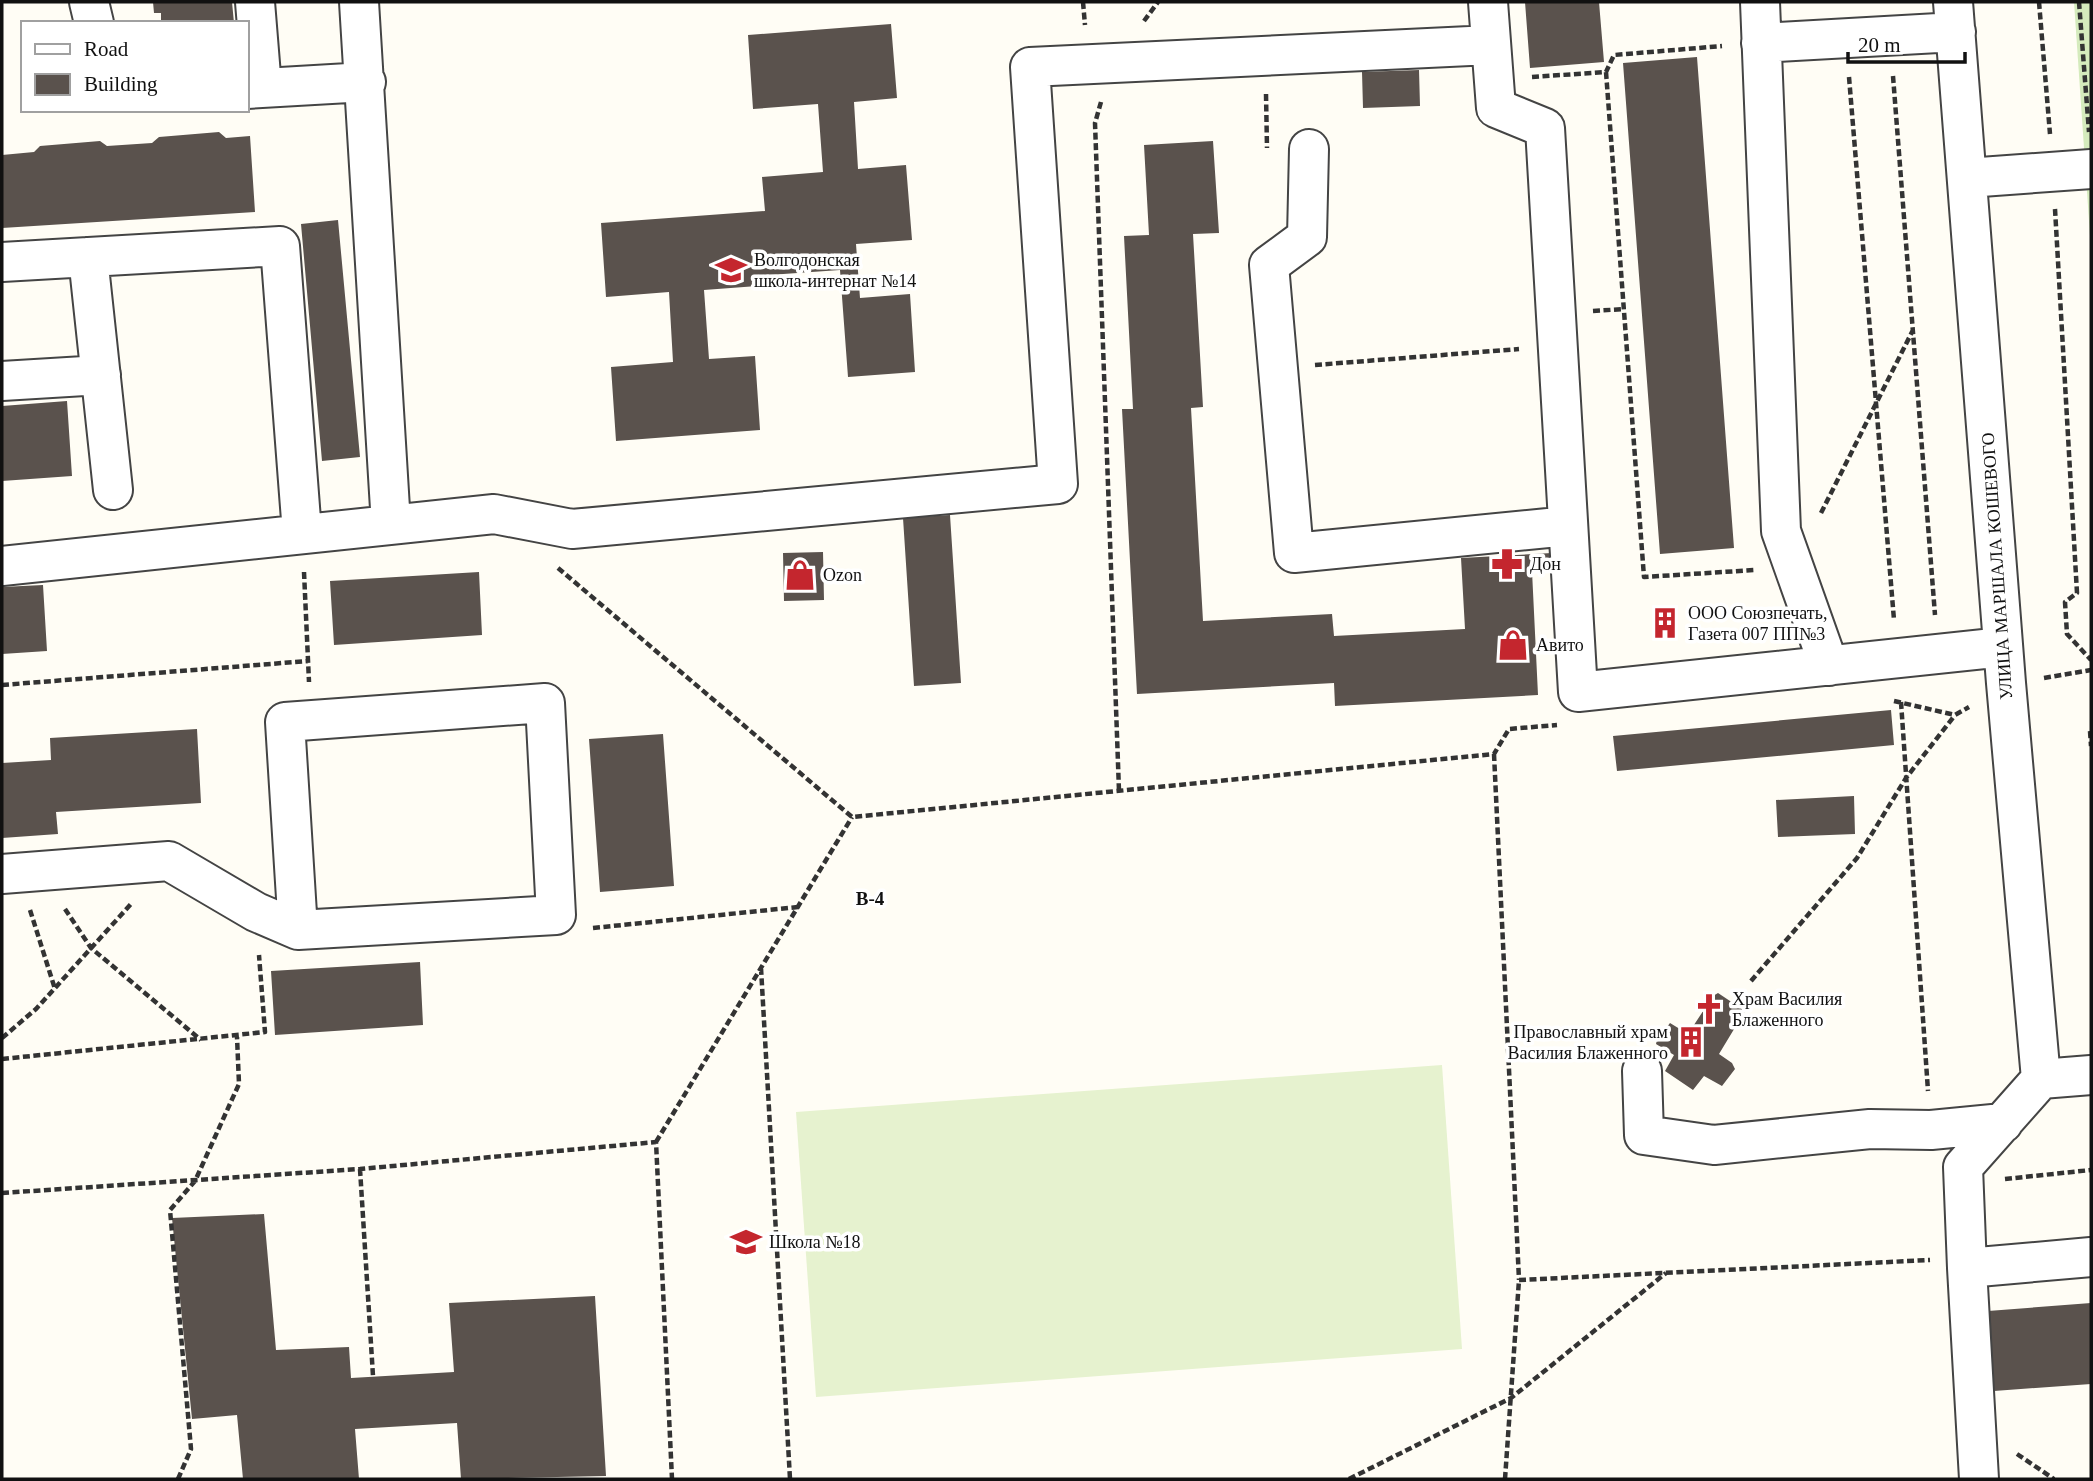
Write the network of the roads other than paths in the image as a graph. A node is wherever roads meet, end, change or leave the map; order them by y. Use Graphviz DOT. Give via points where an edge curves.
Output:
graph roads {
  1 [pos="89,2"];
  2 [pos="255,2"];
  3 [pos="359,2"];
  4 [pos="1488,2"];
  5 [pos="1760,2"];
  6 [pos="1954,17"];
  7 [pos="94,21"];
  8 [pos="1761,43"];
  9 [pos="1491,45"];
  10 [pos="366,82"];
  11 [pos="254,89"];
  12 [pos="1309,149"];
  13 [pos="2091,155"];
  14 [pos="1967,178"];
  15 [pos="88,257"];
  16 [pos="2,262"];
  17 [pos="101,375"];
  18 [pos="2,381"];
  19 [pos="113,490"];
  20 [pos="391,525"];
  21 [pos="1568,526"];
  22 [pos="302,533"];
  23 [pos="2,566"];
  24 [pos="2005,665"];
  25 [pos="1829,666"];
  26 [pos="20,873"];
  27 [pos="298,930"];
  28 [pos="1642,1072"];
  29 [pos="2091,1075"];
  30 [pos="2041,1079"];
  31 [pos="2003,1123"];
  32 [pos="2091,1257"];
  33 [pos="1950,1264"];
  34 [pos="1979,1479"];
  1 -- 7 [label="street"];
  2 -- 11 [label="street"];
  3 -- 10 [label="street"];
  4 -- 9 [label="street"];
  5 -- 8 [label="street"];
  6 -- 8 [label="street" via="1890,36"];
  6 -- 14 [label="street, УЛИЦА МАРШАЛА КОШЕВОГО"];
  8 -- 25 [label="street" via="1781,531"];
  9 -- 20 [label="street" via="1030,67 1058,484 572,529 494,514"];
  9 -- 21 [label="street" via="1496,108 1545,128"];
  10 -- 11 [label="street"];
  10 -- 20 [label="street"];
  12 -- 21 [label="street" via="1307,237 1269,265 1294,553"];
  13 -- 14 [label="street" via="2053,172"];
  14 -- 24 [label="street, УЛИЦА МАРШАЛА КОШЕВОГО"];
  15 -- 16 [label="street"];
  15 -- 17 [label="street"];
  15 -- 22 [label="street" via="280,246"];
  17 -- 18 [label="street"];
  17 -- 19 [label="street"];
  20 -- 22 [label="street"];
  21 -- 25 [label="street" via="1578,692"];
  22 -- 23 [label="street"];
  24 -- 25 [label="street" via="1938,654"];
  24 -- 30 [label="street, УЛИЦА МАРШАЛА КОШЕВОГО"];
  26 -- 27 [label="street" via="169,861 256,912"];
  27 -- 27 [label="street" via="556,915 545,703 285,722"];
  28 -- 31 [label="street" via="1644,1135 1714,1145 1870,1129 1931,1130"];
  29 -- 30 [label="street"];
  30 -- 31 [label="street"];
  31 -- 33 [label="street" via="1963,1167"];
  32 -- 33 [label="street"];
  33 -- 34 [label="street"];
}
